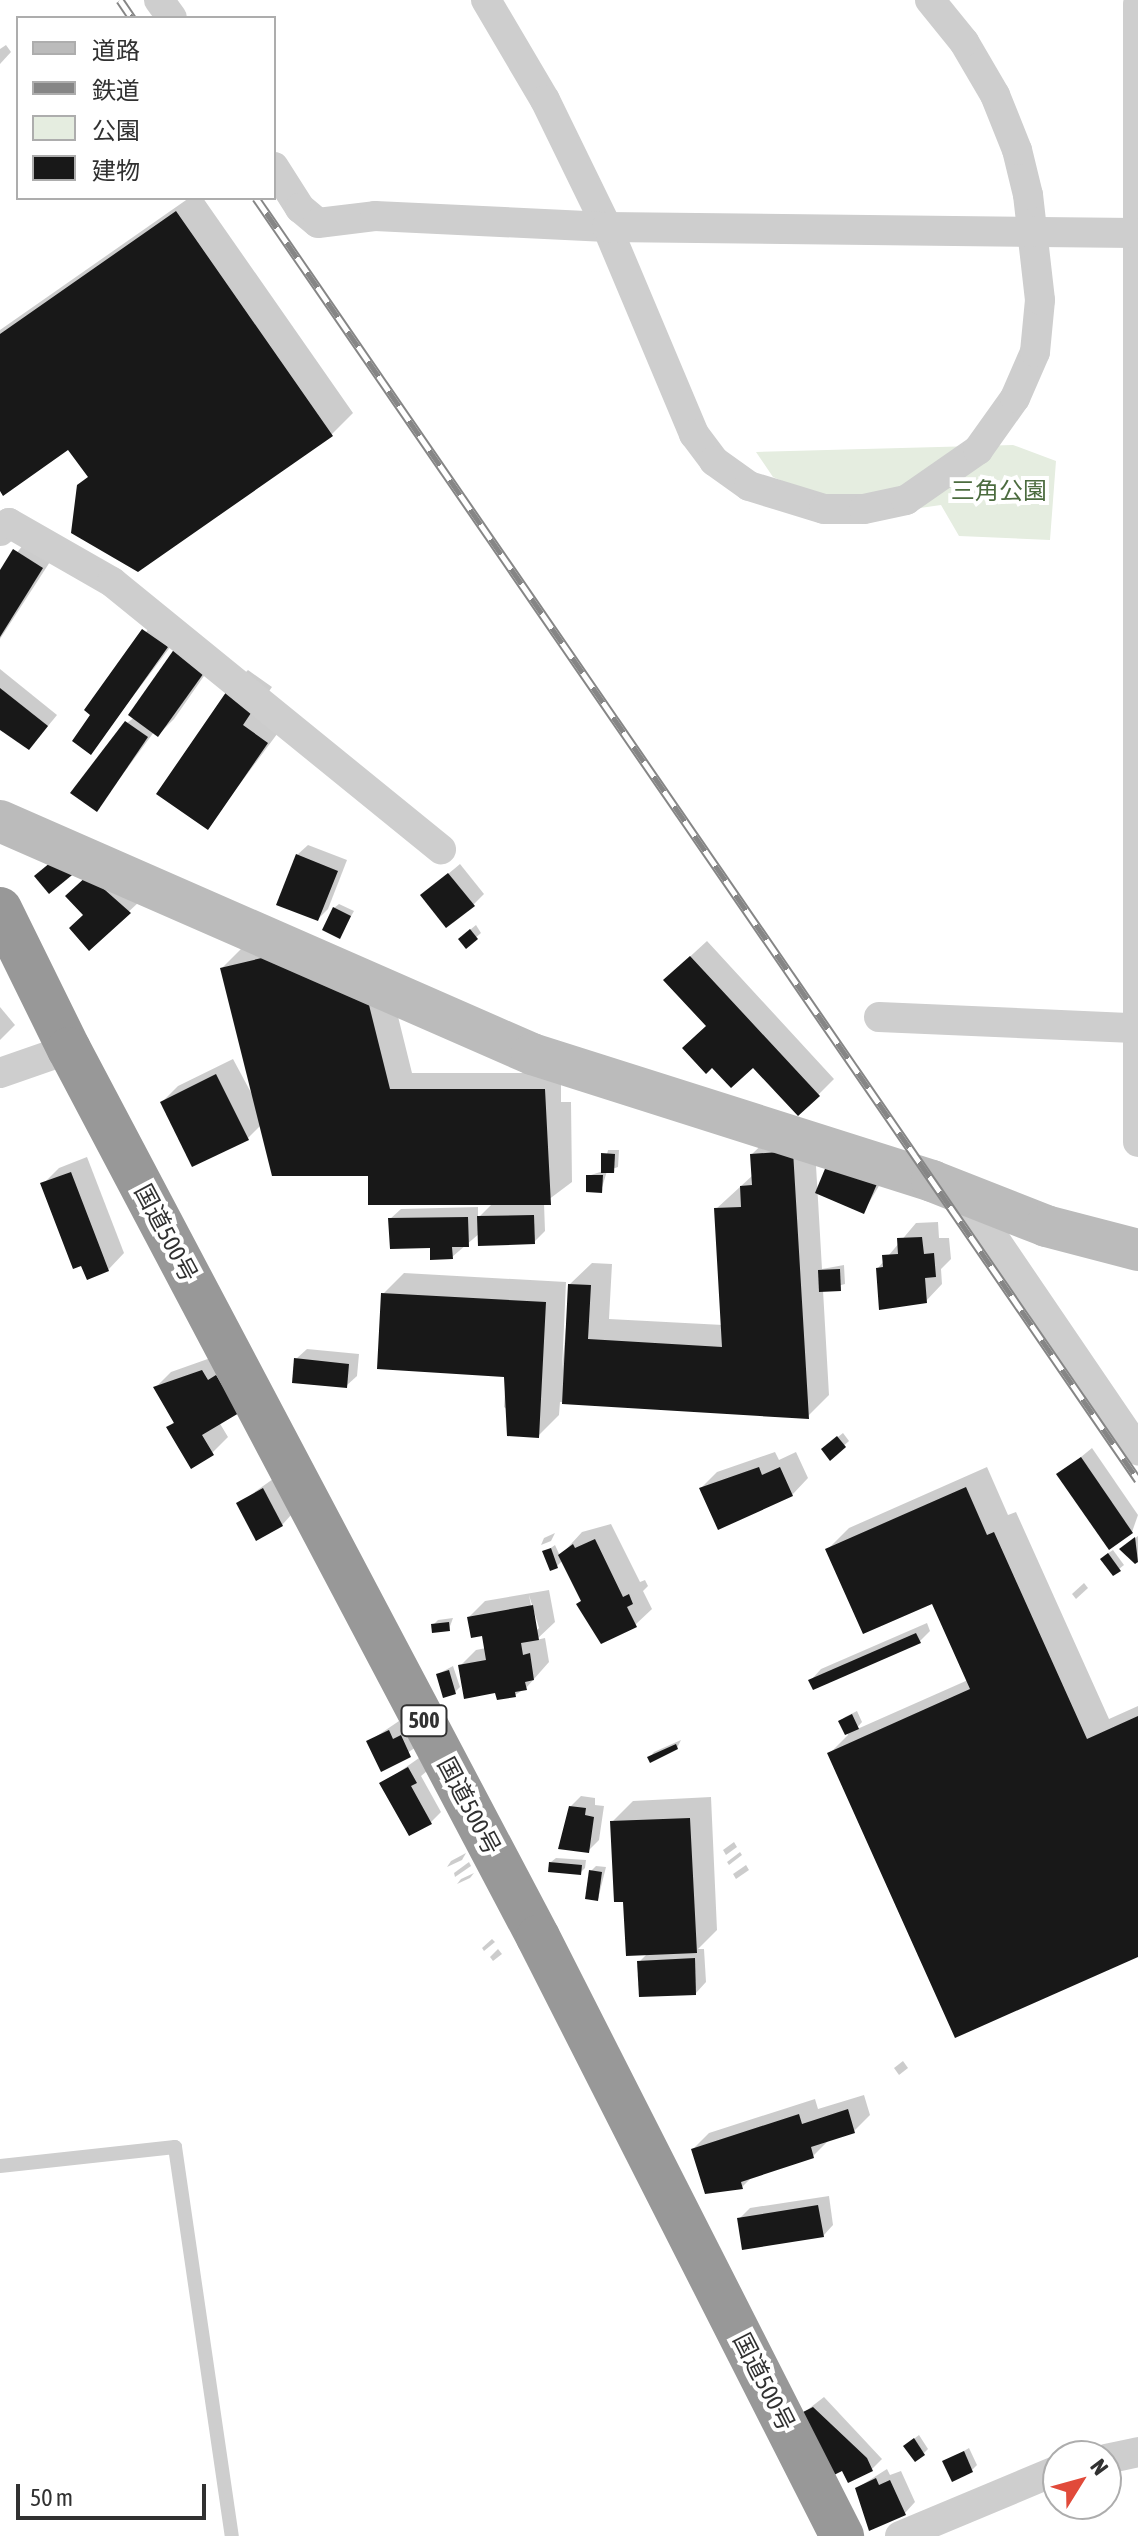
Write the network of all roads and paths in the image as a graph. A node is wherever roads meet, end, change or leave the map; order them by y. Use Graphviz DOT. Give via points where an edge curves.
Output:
graph roads {
  1 [pos="486,0"];
  2 [pos="930,0"];
  3 [pos="1138,4"];
  4 [pos="276,170"];
  5 [pos="607,227"];
  6 [pos="1033,231"];
  7 [pos="1135,233"];
  8 [pos="0,531"];
  9 [pos="0,821"];
  10 [pos="441,849"];
  11 [pos="0,909"];
  12 [pos="879,1017"];
  13 [pos="1134,1028"];
  14 [pos="69,1049"];
  15 [pos="0,1073"];
  16 [pos="1138,1142"];
  17 [pos="964,1194"];
  18 [pos="1138,1250"];
  19 [pos="1138,1450"];
  20 [pos="0,2166"];
  21 [pos="1042,2477"];
  22 [pos="232,2536"];
  23 [pos="842,2536"];
  24 [pos="900,2536"];
  1 -- 5 [label="street" via="545,100"];
  2 -- 6 [label="street" via="964,42 995,95 1017,150"];
  3 -- 7 [label="street"];
  4 -- 5 [label="street" via="300,208 318,223 375,216"];
  5 -- 6 [label="street"];
  5 -- 6 [label="street" via="675,399 714,461 749,486 824,509 864,509 906,500 978,450 1015,398 1035,352 1040,300"];
  6 -- 7 [label="street"];
  7 -- 13 [label="street"];
  8 -- 10 [label="street" via="9,523 112,582"];
  9 -- 17 [label="street" via="532,1054"];
  11 -- 14 [label="highway, 国道500号 / 500"];
  12 -- 13 [label="street"];
  13 -- 16 [label="street"];
  14 -- 15 [label="street"];
  14 -- 23 [label="highway, 国道500号 / 500" via="538,1937"];
  17 -- 18 [label="street" via="1046,1226"];
  17 -- 19 [label="street"];
  20 -- 22 [label="lane" via="175,2147"];
  21 -- 24 [label="street"];
}
